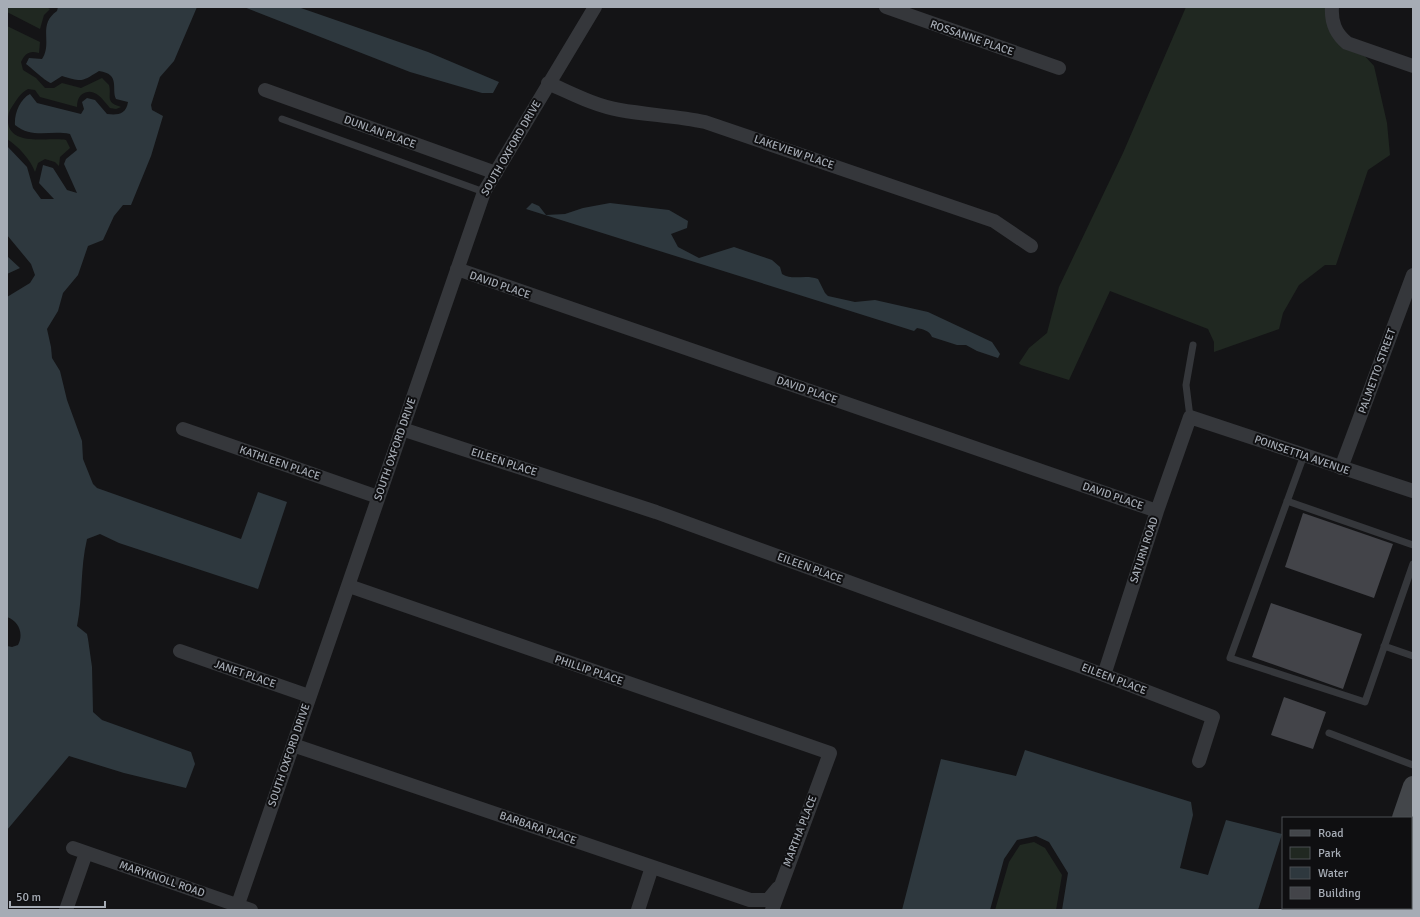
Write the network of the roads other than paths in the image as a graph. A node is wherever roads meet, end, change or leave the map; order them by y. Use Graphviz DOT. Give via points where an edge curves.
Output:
graph roads {
  1 [pos="595,7"];
  2 [pos="886,7"];
  3 [pos="1332,7"];
  4 [pos="1413,66"];
  5 [pos="1059,68"];
  6 [pos="548,84"];
  7 [pos="265,90"];
  8 [pos="282,119"];
  9 [pos="496,173"];
  10 [pos="484,192"];
  11 [pos="1031,246"];
  12 [pos="457,269"];
  13 [pos="1413,275"];
  14 [pos="1193,345"];
  15 [pos="1188,422"];
  16 [pos="183,429"];
  17 [pos="402,429"];
  18 [pos="1304,455"];
  19 [pos="1341,468"];
  20 [pos="1413,491"];
  21 [pos="378,497"];
  22 [pos="1287,501"];
  23 [pos="1157,511"];
  24 [pos="1413,545"];
  25 [pos="1413,564"];
  26 [pos="349,586"];
  27 [pos="1384,646"];
  28 [pos="180,651"];
  29 [pos="1413,656"];
  30 [pos="1104,675"];
  31 [pos="309,696"];
  32 [pos="1329,733"];
  33 [pos="293,745"];
  34 [pos="830,753"];
  35 [pos="1199,761"];
  36 [pos="1413,765"];
  37 [pos="1413,786"];
  38 [pos="1402,817"];
  39 [pos="652,867"];
  40 [pos="779,887"];
  41 [pos="236,907"];
  42 [pos="66,910"];
  43 [pos="252,910"];
  44 [pos="638,910"];
  45 [pos="772,910"];
  1 -- 6 [label="street, SOUTH OXFORD DRIVE"];
  2 -- 5 [label="street, ROSSANNE PLACE"];
  3 -- 4 [label="street" via="1333,25 1341,38 1348,43"];
  6 -- 9 [label="street, SOUTH OXFORD DRIVE"];
  6 -- 11 [label="street, LAKEVIEW PLACE" via="602,106 705,122 994,221"];
  7 -- 9 [label="street, DUNLAN PLACE"];
  8 -- 10 [label="lane"];
  9 -- 10 [label="street, SOUTH OXFORD DRIVE"];
  10 -- 12 [label="street, SOUTH OXFORD DRIVE"];
  12 -- 17 [label="street, SOUTH OXFORD DRIVE"];
  12 -- 23 [label="street, DAVID PLACE"];
  13 -- 19 [label="street, PALMETTO STREET"];
  14 -- 15 [label="lane" via="1186,385"];
  15 -- 18 [label="street, POINSETTIA AVENUE"];
  15 -- 23 [label="street, SATURN ROAD"];
  16 -- 21 [label="street, KATHLEEN PLACE"];
  17 -- 21 [label="street, SOUTH OXFORD DRIVE"];
  17 -- 30 [label="street, EILEEN PLACE" via="656,512"];
  18 -- 19 [label="street, POINSETTIA AVENUE"];
  18 -- 22 [label="lane"];
  19 -- 20 [label="street, POINSETTIA AVENUE"];
  21 -- 26 [label="street, SOUTH OXFORD DRIVE"];
  22 -- 24 [label="lane"];
  22 -- 27 [label="lane" via="1230,658 1365,702"];
  23 -- 30 [label="street, SATURN ROAD"];
  25 -- 27 [label="lane"];
  26 -- 31 [label="street, SOUTH OXFORD DRIVE"];
  26 -- 34 [label="street, PHILLIP PLACE"];
  27 -- 29 [label="lane"];
  28 -- 31 [label="street, JANET PLACE"];
  30 -- 35 [label="street, EILEEN PLACE" via="1214,717"];
  31 -- 33 [label="street, SOUTH OXFORD DRIVE"];
  32 -- 36 [label="lane"];
  33 -- 39 [label="street, BARBARA PLACE"];
  33 -- 41 [label="street, SOUTH OXFORD DRIVE"];
  34 -- 40 [label="street, MARTHA PLACE"];
  37 -- 38 [label="main road"];
  39 -- 40 [label="street, BARBARA PLACE" via="750,900 768,900"];
  39 -- 44 [label="street"];
  40 -- 45 [label="street, MARTHA PLACE"];
  41 -- 42 [label="street, MARYKNOLL ROAD" via="80,850"];
  41 -- 43 [label="street, MARYKNOLL ROAD"];
}
